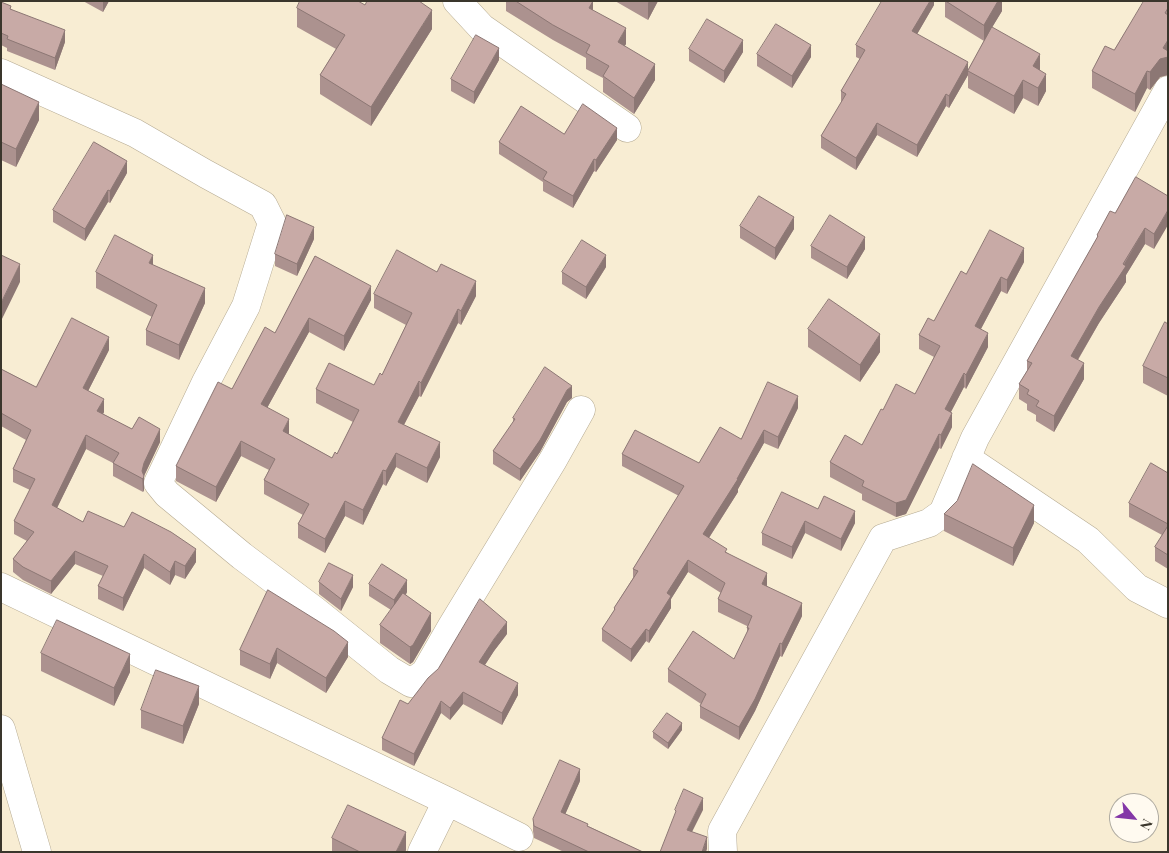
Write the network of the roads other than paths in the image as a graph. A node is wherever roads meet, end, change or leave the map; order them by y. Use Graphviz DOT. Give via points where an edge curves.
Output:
graph roads {
  1 [pos="457,1"];
  2 [pos="1,73"];
  3 [pos="1168,90"];
  4 [pos="628,128"];
  5 [pos="581,410"];
  6 [pos="966,458"];
  7 [pos="1,587"];
  8 [pos="1168,604"];
  9 [pos="1,729"];
  10 [pos="447,801"];
  11 [pos="519,837"];
  12 [pos="37,852"];
  13 [pos="422,852"];
  14 [pos="723,852"];
  1 -- 4 [label="street" via="482,28"];
  2 -- 5 [label="street" via="135,133 263,205 272,223 246,306 158,483 242,556 411,684 425,674"];
  3 -- 6 [label="street"];
  6 -- 8 [label="street" via="1088,540 1137,588"];
  6 -- 14 [label="street" via="943,513 929,523 883,538 722,831"];
  7 -- 10 [label="street"];
  9 -- 12 [label="street"];
  10 -- 11 [label="street"];
  10 -- 13 [label="street"];
}
